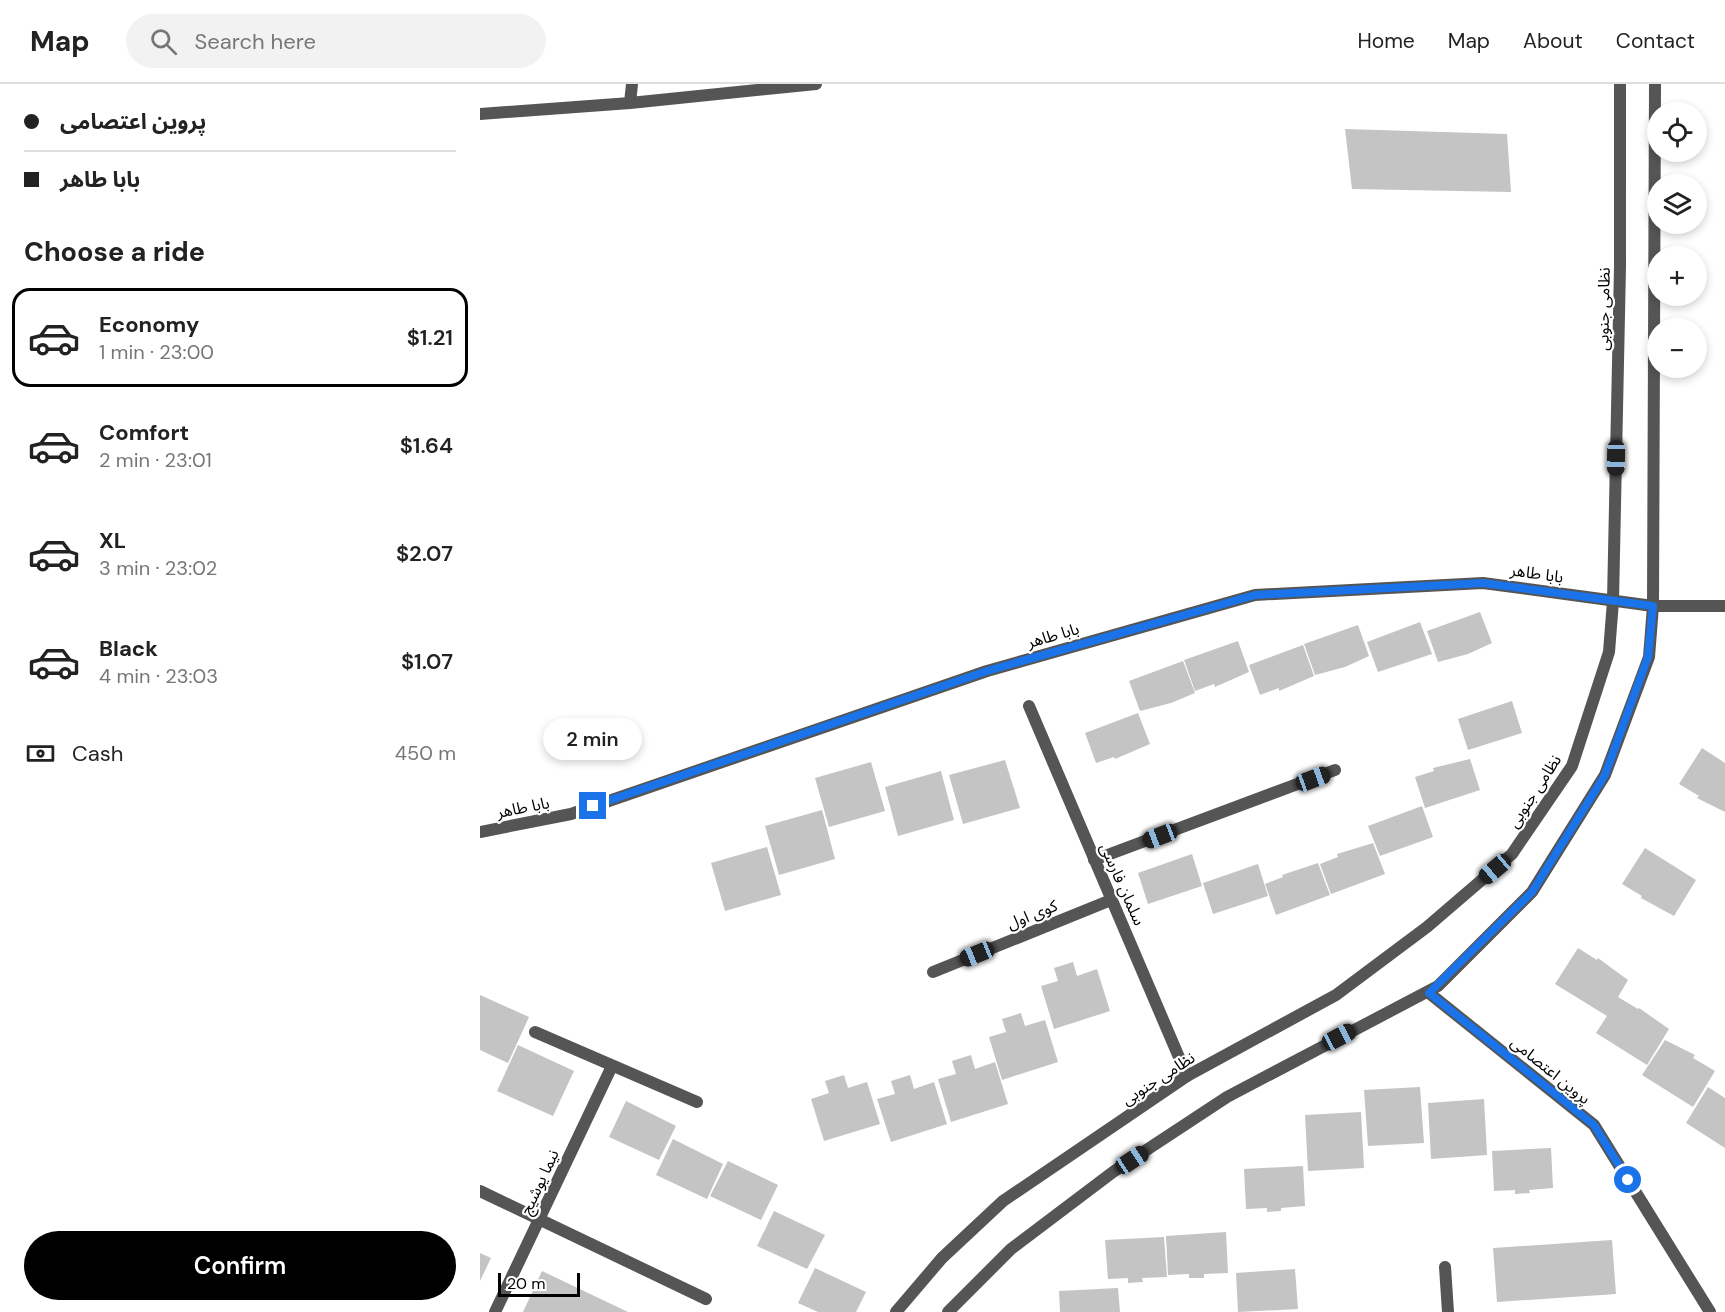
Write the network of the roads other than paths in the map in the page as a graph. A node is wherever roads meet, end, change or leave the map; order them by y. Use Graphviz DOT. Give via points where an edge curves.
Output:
graph roads {
  1 [pos="632,84"];
  2 [pos="816,84"];
  3 [pos="1620,84"];
  4 [pos="1655,84"];
  5 [pos="630,103"];
  6 [pos="480,114"];
  7 [pos="1614,601"];
  8 [pos="1653,606"];
  9 [pos="1725,606"];
  10 [pos="1029,706"];
  11 [pos="1335,771"];
  12 [pos="480,832"];
  13 [pos="1094,860"];
  14 [pos="1111,900"];
  15 [pos="933,972"];
  16 [pos="1429,993"];
  17 [pos="535,1032"];
  18 [pos="612,1066"];
  19 [pos="1187,1076"];
  20 [pos="697,1102"];
  21 [pos="480,1191"];
  22 [pos="539,1220"];
  23 [pos="1445,1267"];
  24 [pos="706,1299"];
  25 [pos="495,1312"];
  26 [pos="896,1312"];
  27 [pos="948,1312"];
  28 [pos="1448,1312"];
  29 [pos="1710,1312"];
  1 -- 5 [label="street"];
  2 -- 5 [label="street"];
  3 -- 7 [label="street, نظامی جنوبی"];
  4 -- 8 [label="street"];
  5 -- 6 [label="street"];
  7 -- 8 [label="street, بابا طاهر"];
  7 -- 12 [label="street, بابا طاهر" via="1483,583 1255,595 987,671 571,814"];
  7 -- 19 [label="street, نظامی جنوبی" via="1609,652 1572,766 1512,854 1427,927 1336,995"];
  8 -- 9 [label="street, بابا طاهر"];
  8 -- 16 [label="street" via="1648,657 1605,775 1532,892"];
  10 -- 13 [label="street, سلمان فارسی"];
  11 -- 13 [label="street"];
  13 -- 14 [label="street, سلمان فارسی"];
  14 -- 15 [label="street, کوی اول"];
  14 -- 19 [label="street, سلمان فارسی"];
  16 -- 27 [label="street" via="1227,1096 1113,1172 1011,1249"];
  16 -- 29 [label="street, پروین اعتصامی" via="1594,1125"];
  17 -- 18 [label="street"];
  18 -- 20 [label="street"];
  18 -- 22 [label="street, نیما یوشیج"];
  19 -- 26 [label="street, نظامی جنوبی" via="1003,1201 942,1258"];
  21 -- 22 [label="street"];
  22 -- 24 [label="street"];
  22 -- 25 [label="street, نیما یوشیج"];
  23 -- 28 [label="street"];
}
